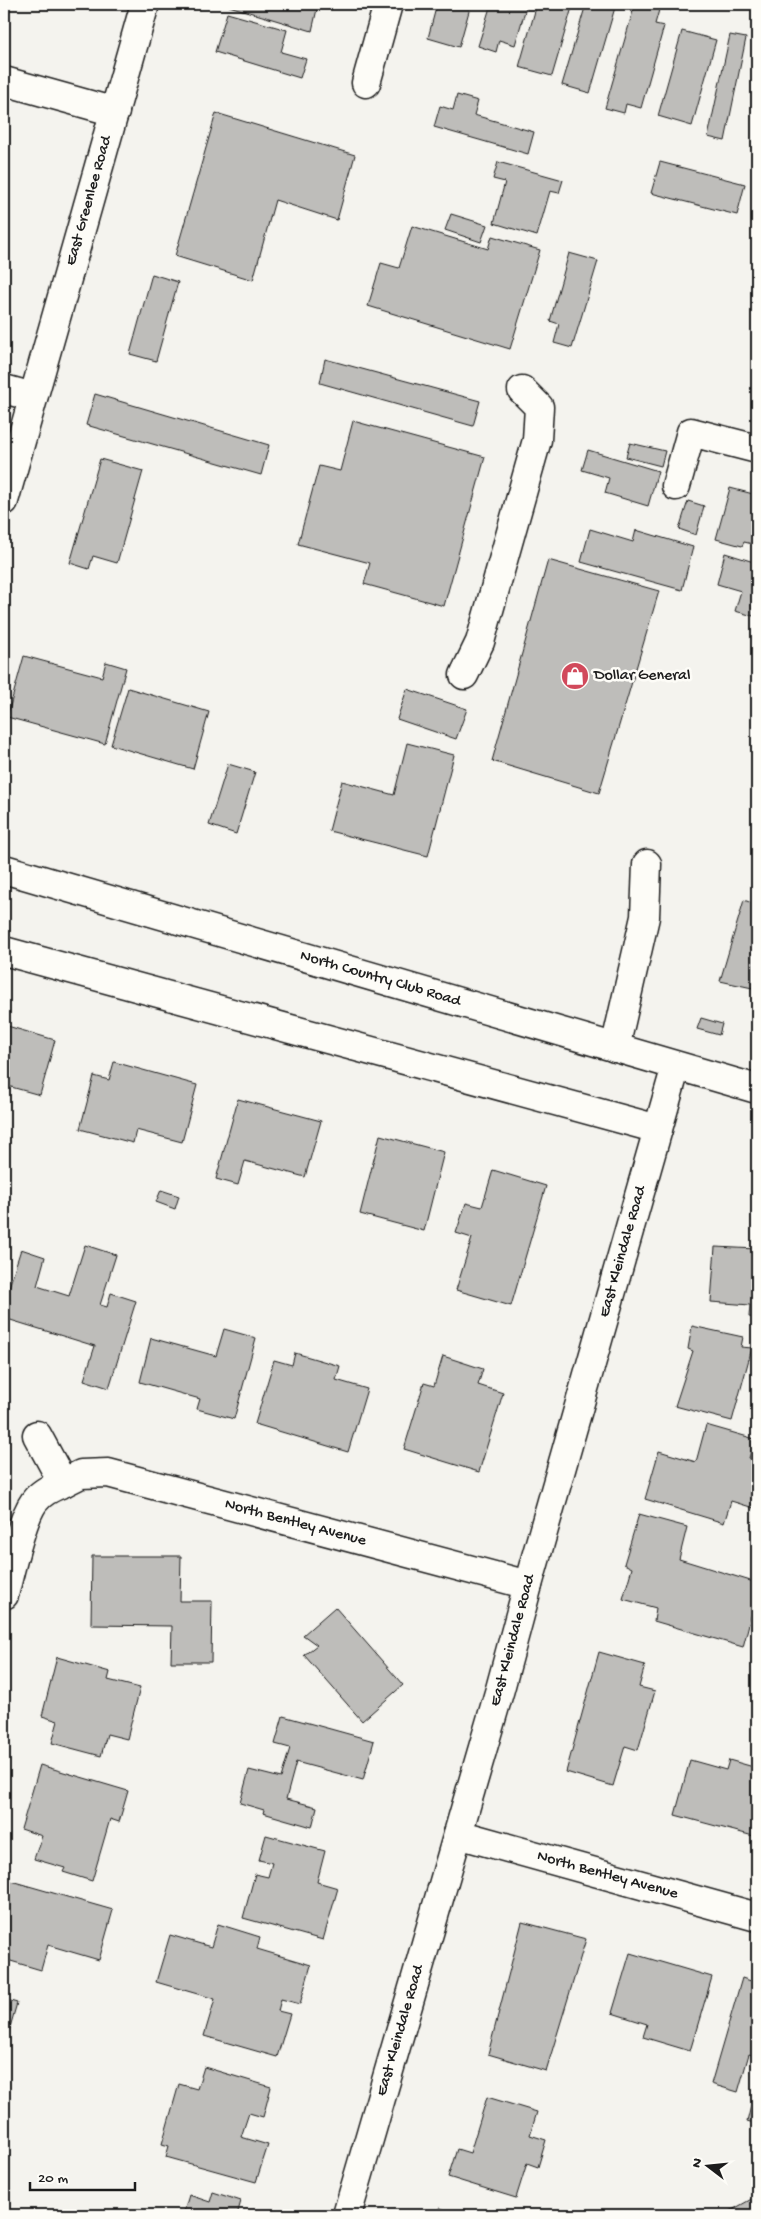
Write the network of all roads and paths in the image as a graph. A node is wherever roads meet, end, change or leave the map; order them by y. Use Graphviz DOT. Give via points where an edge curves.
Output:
graph roads {
  1 [pos="145,4"];
  2 [pos="388,4"];
  3 [pos="4,81"];
  4 [pos="366,83"];
  5 [pos="115,112"];
  6 [pos="4,389"];
  7 [pos="522,390"];
  8 [pos="33,397"];
  9 [pos="757,449"];
  10 [pos="676,486"];
  11 [pos="4,502"];
  12 [pos="464,675"];
  13 [pos="647,864"];
  14 [pos="4,868"];
  15 [pos="4,951"];
  16 [pos="615,1048"];
  17 [pos="676,1066"];
  18 [pos="757,1089"];
  19 [pos="658,1129"];
  20 [pos="37,1435"];
  21 [pos="63,1483"];
  22 [pos="528,1585"];
  23 [pos="4,1595"];
  24 [pos="458,1834"];
  25 [pos="757,1917"];
  26 [pos="347,2215"];
  1 -- 5 [label="street, East Greenlee Road"];
  2 -- 4 [label="street"];
  3 -- 5 [label="street"];
  5 -- 8 [label="street, East Greenlee Road"];
  6 -- 8 [label="street"];
  7 -- 12 [label="street" via="539,407 537,440 480,642"];
  8 -- 11 [label="street, East Greenlee Road"];
  9 -- 10 [label="street" via="691,432"];
  13 -- 16 [label="street" via="645,917"];
  14 -- 16 [label="street, North Country Club Road"];
  15 -- 19 [label="street"];
  16 -- 17 [label="street, North Country Club Road"];
  17 -- 18 [label="street, North Country Club Road"];
  17 -- 19 [label="street, East Kleindale Road"];
  19 -- 22 [label="street, East Kleindale Road"];
  20 -- 21 [label="street"];
  21 -- 22 [label="street, North Bentley Avenue" via="81,1474 108,1474"];
  21 -- 23 [label="street, North Bentley Avenue" via="47,1490 34,1502"];
  22 -- 24 [label="street, East Kleindale Road"];
  24 -- 25 [label="street, North Bentley Avenue"];
  24 -- 26 [label="street, East Kleindale Road"];
}
